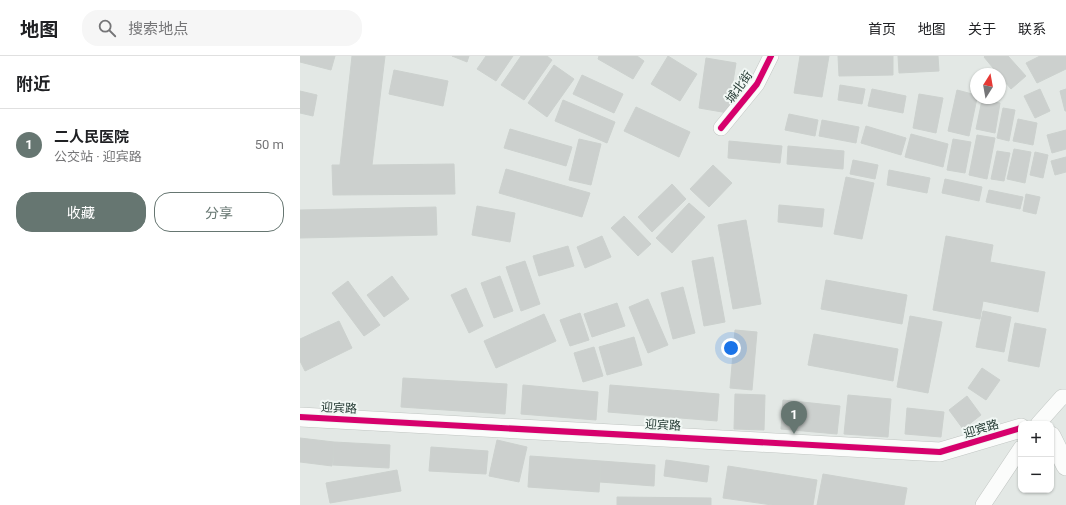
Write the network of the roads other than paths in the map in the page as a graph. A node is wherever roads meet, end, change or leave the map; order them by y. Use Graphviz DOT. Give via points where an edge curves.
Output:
graph roads {
  1 [pos="771,56"];
  2 [pos="721,128"];
  3 [pos="1066,397"];
  4 [pos="300,417"];
  5 [pos="1041,421"];
  6 [pos="1018,429"];
  7 [pos="1054,442"];
  8 [pos="1018,452"];
  9 [pos="1066,466"];
  10 [pos="983,505"];
  1 -- 2 [label="street, 城北街" via="757,84"];
  3 -- 5 [label="street" via="1062,397"];
  4 -- 6 [label="street, 迎宾路" via="940,452"];
  7 -- 9 [label="street"];
  8 -- 10 [label="street"];
}
